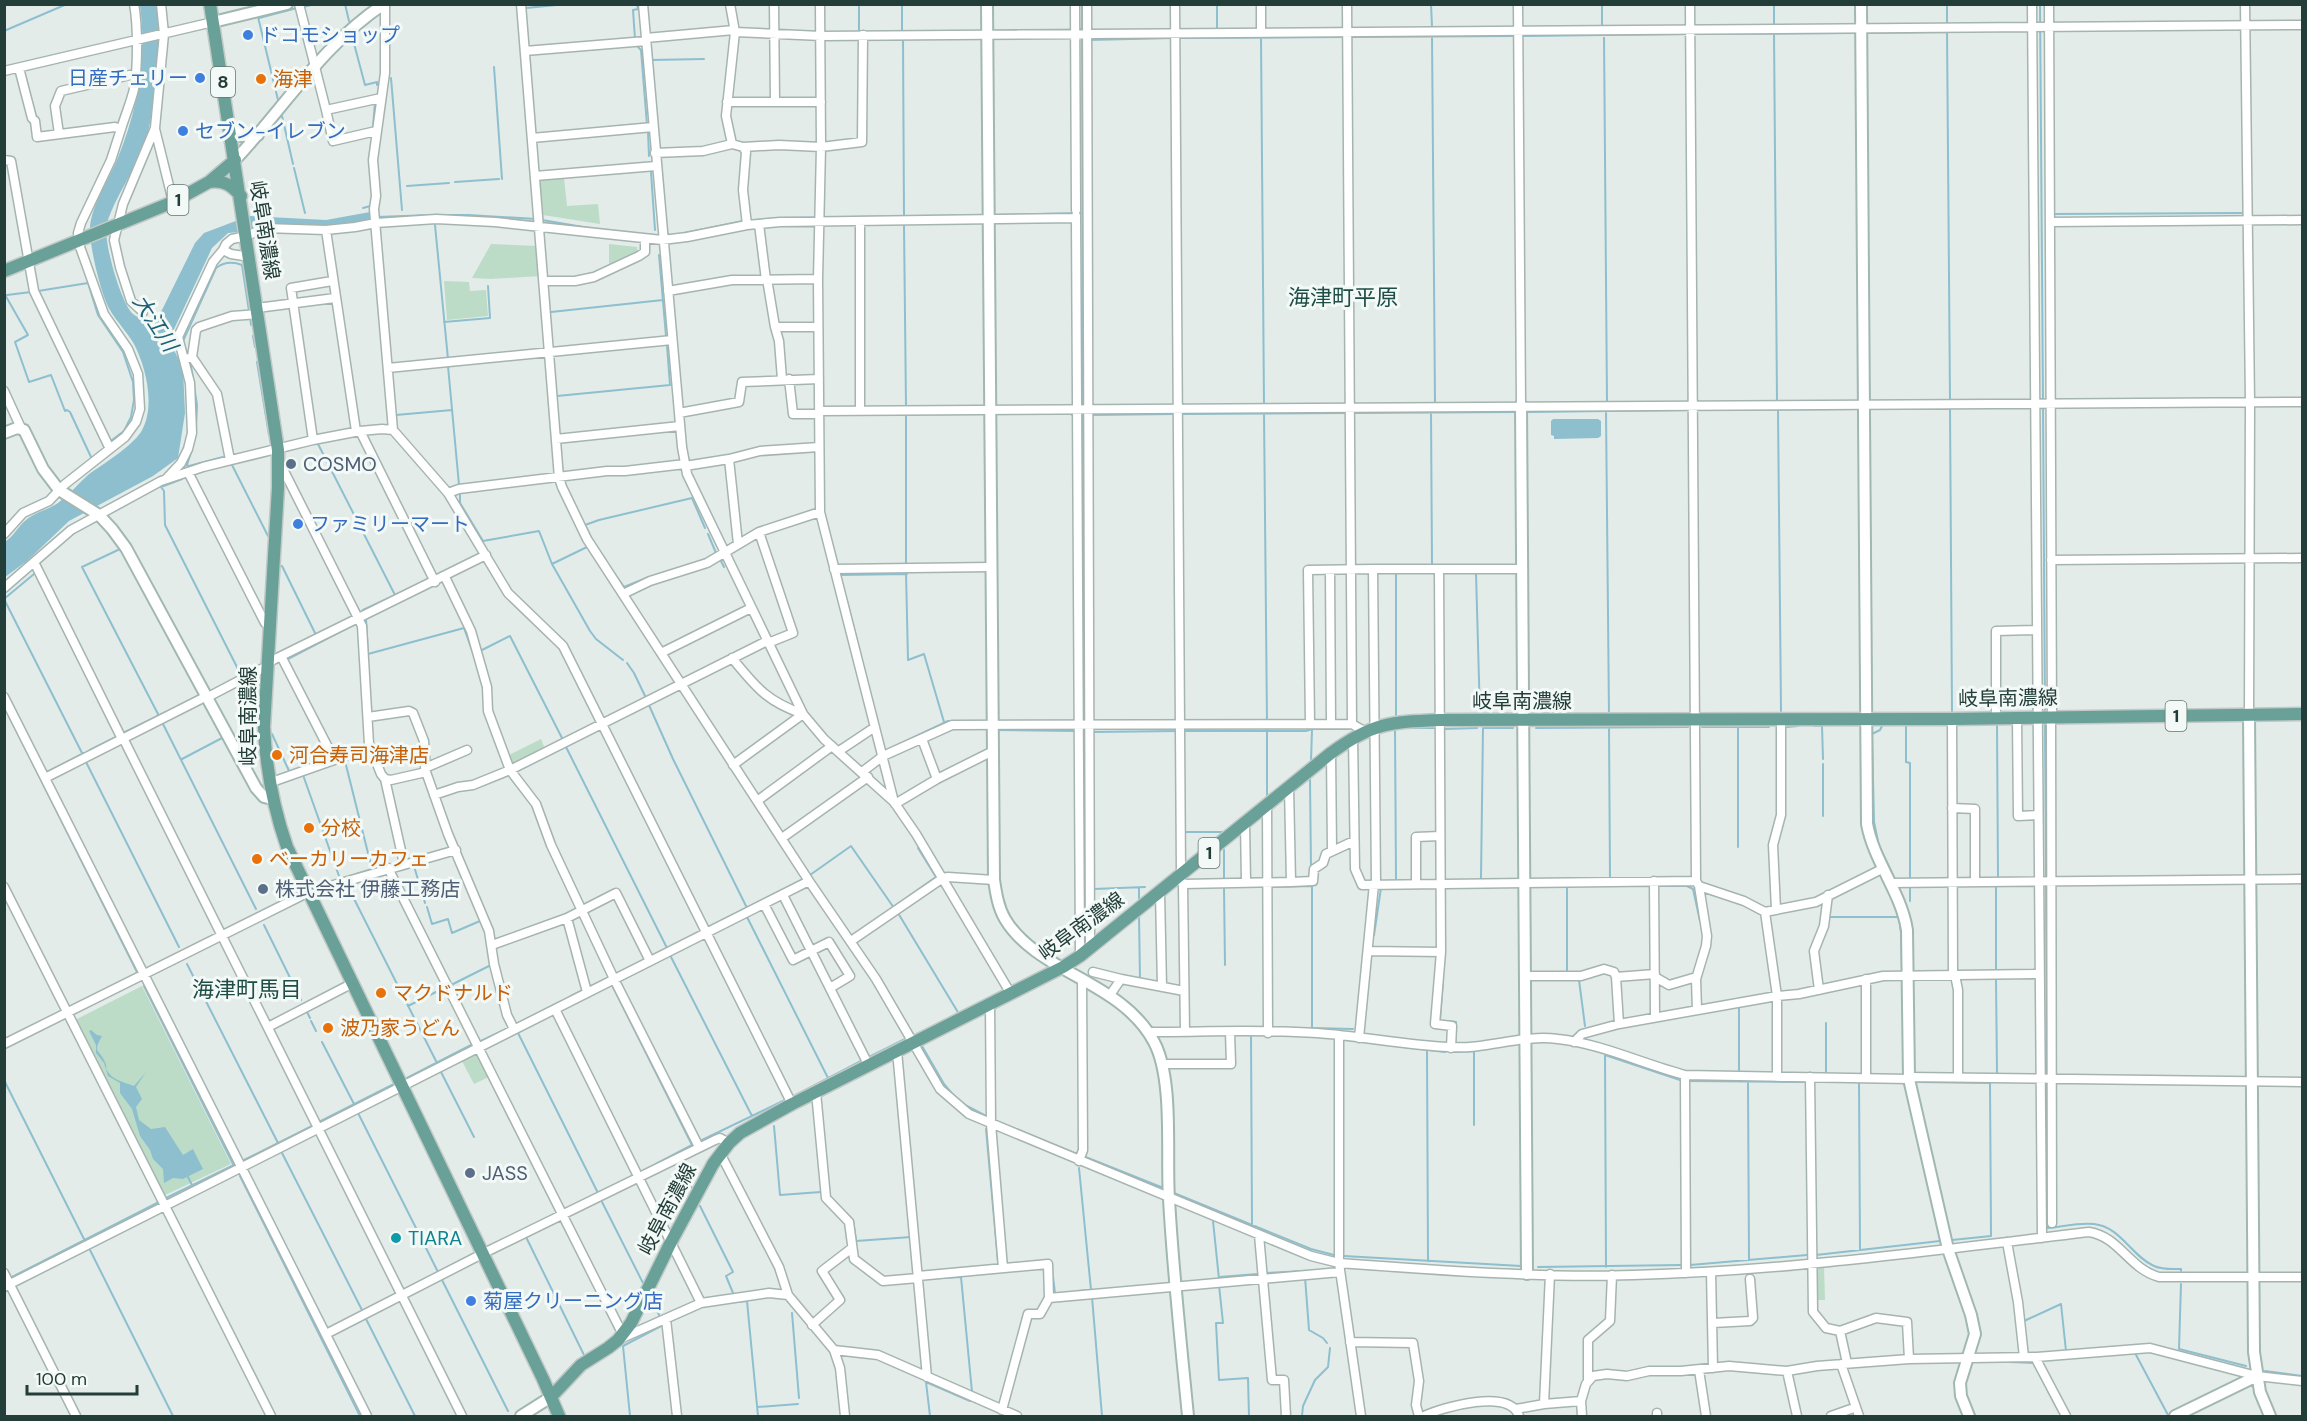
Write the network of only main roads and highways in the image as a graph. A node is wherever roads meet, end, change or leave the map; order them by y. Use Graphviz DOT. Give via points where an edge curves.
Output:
graph roads {
  1 [pos="210,4"];
  2 [pos="235,160"];
  3 [pos="208,182"];
  4 [pos="241,196"];
  5 [pos="4,271"];
  6 [pos="2302,714"];
  7 [pos="551,1397"];
  8 [pos="559,1416"];
  1 -- 2 [label="main road, 8"];
  2 -- 3 [label="main road, 岐阜南濃線 / 1"];
  2 -- 4 [label="main road, 岐阜南濃線"];
  3 -- 4 [label="main road, 1" via="228,184"];
  3 -- 5 [label="main road, 岐阜南濃線 / 1" via="116,227"];
  4 -- 7 [label="main road, 岐阜南濃線" via="279,469 264,727 272,799 288,847"];
  6 -- 7 [label="main road, 岐阜南濃線 / 1" via="1439,720 1400,721 1364,732 1331,753 1181,879 1062,967 753,1124 729,1143 699,1186 638,1312 621,1337 581,1365"];
  7 -- 8 [label="main road"];
}
